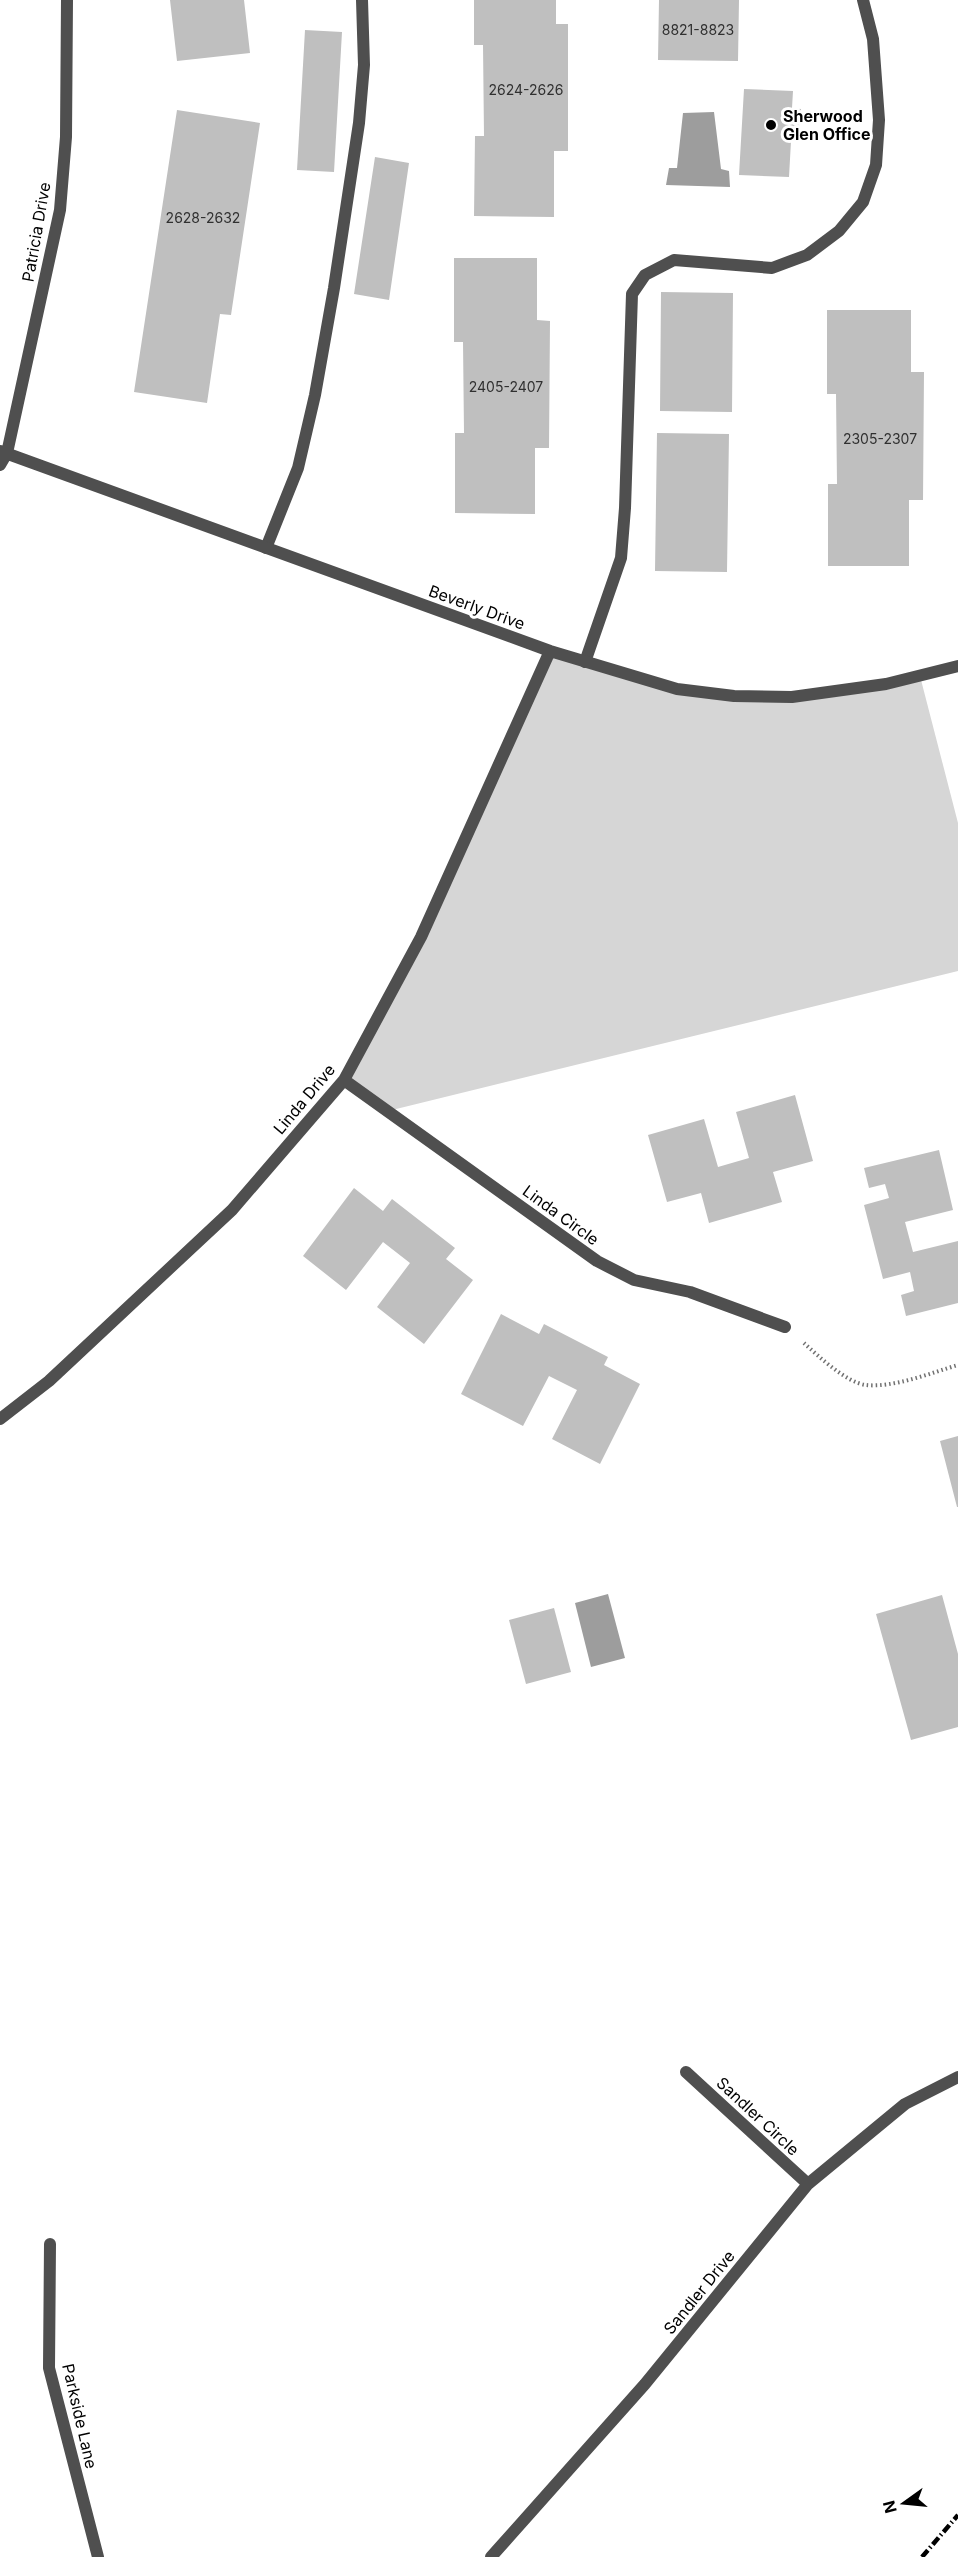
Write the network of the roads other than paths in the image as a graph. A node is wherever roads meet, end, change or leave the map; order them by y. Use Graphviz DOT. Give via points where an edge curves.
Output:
graph roads {
  1 [pos="67,0"];
  2 [pos="362,0"];
  3 [pos="863,0"];
  4 [pos="3,452"];
  5 [pos="0,465"];
  6 [pos="266,548"];
  7 [pos="550,651"];
  8 [pos="585,662"];
  9 [pos="958,666"];
  10 [pos="344,1080"];
  11 [pos="785,1326"];
  12 [pos="0,1419"];
  13 [pos="686,2072"];
  14 [pos="958,2077"];
  15 [pos="808,2184"];
  16 [pos="50,2244"];
  17 [pos="98,2557"];
  18 [pos="491,2557"];
  1 -- 4 [label="street, Patricia Drive" via="66,137 60,210"];
  2 -- 6 [label="street" via="364,64 359,123 334,288 298,468"];
  3 -- 8 [label="street" via="873,39 879,120 876,165 863,202 839,231 807,255 772,268 674,260 645,275 632,294 621,558"];
  4 -- 5 [label="street, Patricia Drive"];
  4 -- 6 [label="street, Beverly Drive"];
  6 -- 7 [label="street, Beverly Drive"];
  7 -- 8 [label="street, Beverly Drive"];
  7 -- 10 [label="street, Linda Drive" via="422,937"];
  8 -- 9 [label="street, Beverly Drive" via="677,689 734,696 792,697 886,684"];
  10 -- 11 [label="street, Linda Circle" via="597,1261 634,1280 690,1292"];
  10 -- 12 [label="street, Linda Drive" via="232,1210 50,1381"];
  13 -- 15 [label="street, Sandler Circle"];
  14 -- 15 [label="street, Sandler Drive" via="905,2103"];
  15 -- 18 [label="street, Sandler Drive" via="645,2384"];
  16 -- 17 [label="street, Parkside Lane" via="49,2368"];
}
